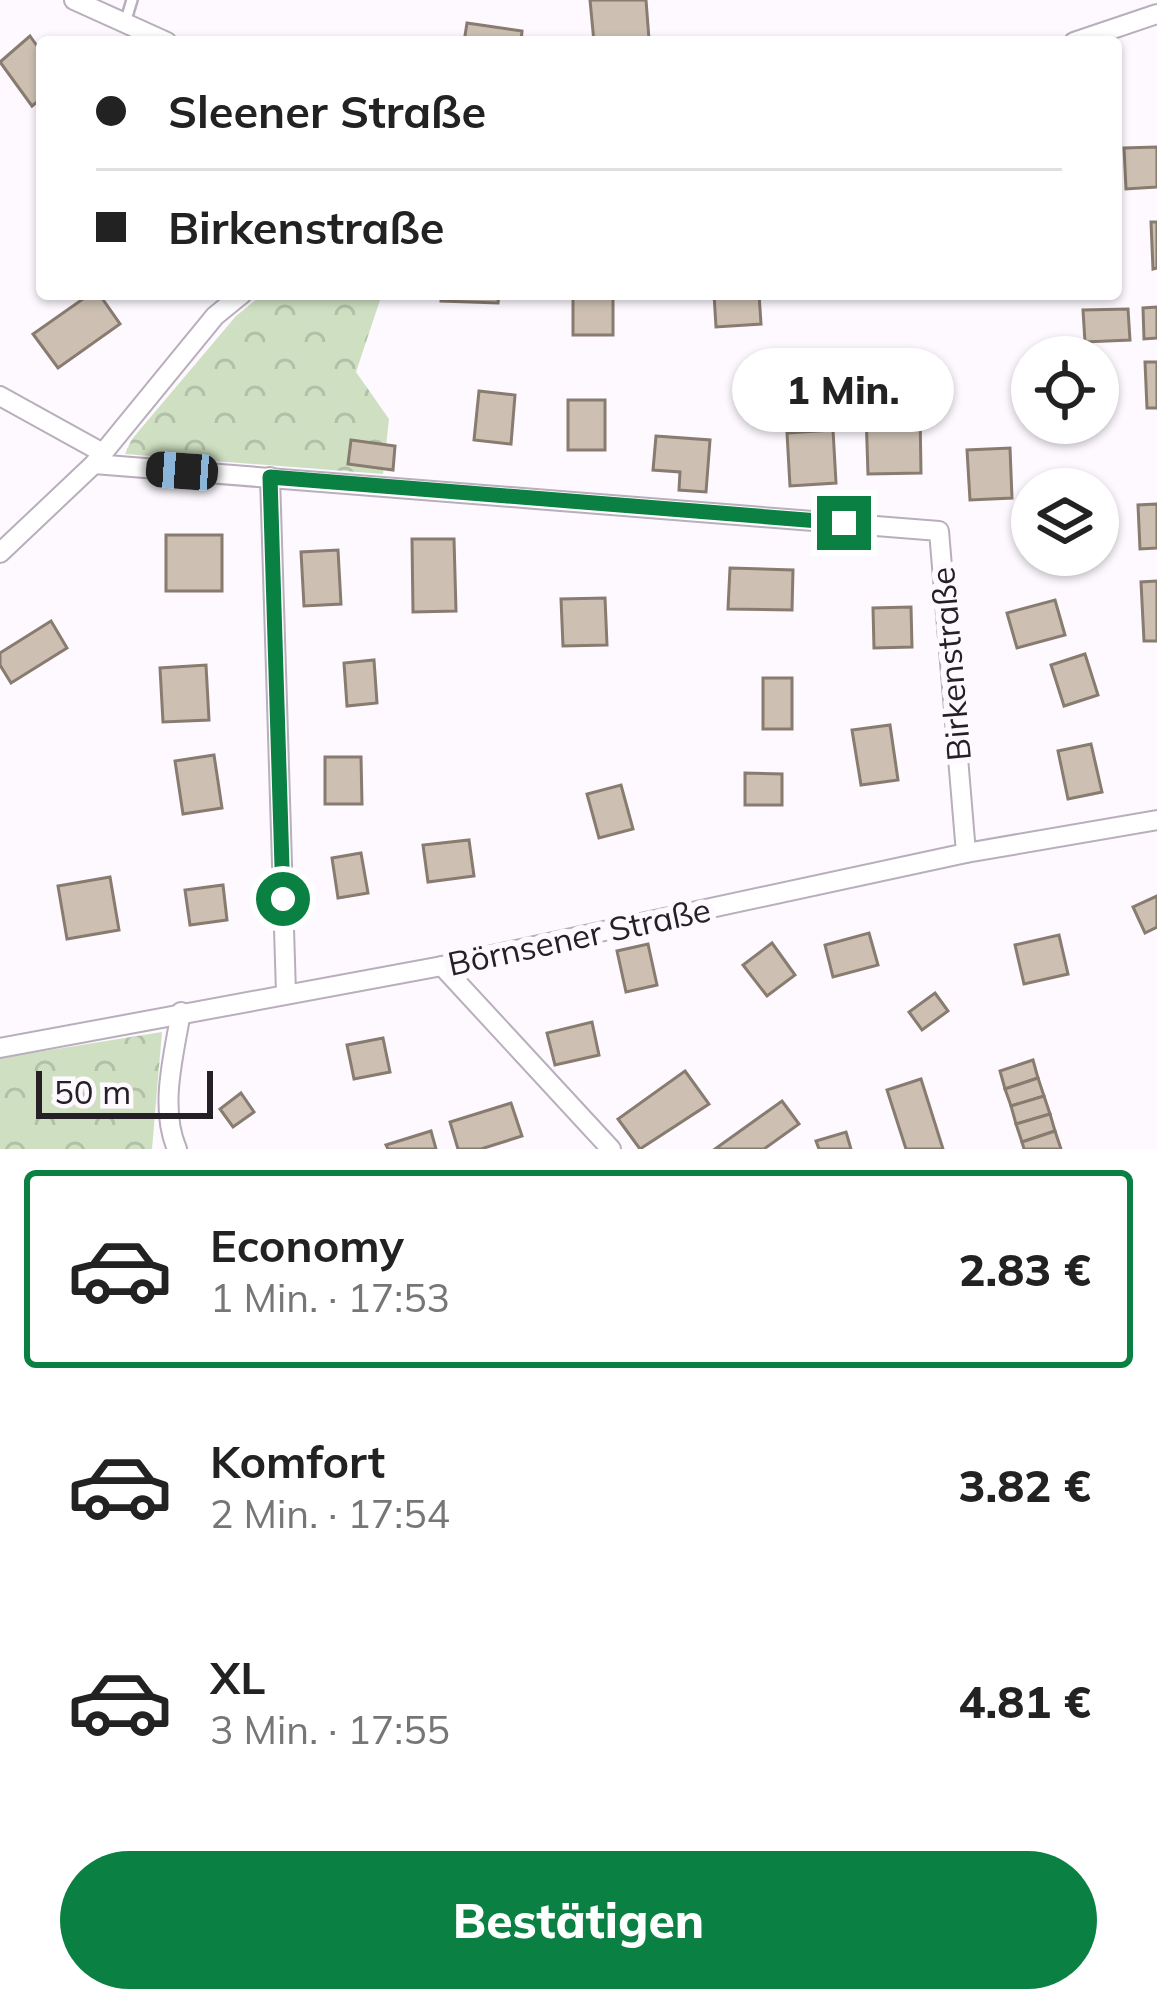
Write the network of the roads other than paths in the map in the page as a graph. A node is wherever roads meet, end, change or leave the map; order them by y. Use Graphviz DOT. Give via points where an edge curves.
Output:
graph roads {
  1 [pos="74,0"];
  2 [pos="132,0"];
  3 [pos="1157,14"];
  4 [pos="125,23"];
  5 [pos="154,36"];
  6 [pos="1092,36"];
  7 [pos="235,300"];
  8 [pos="0,396"];
  9 [pos="98,459"];
  10 [pos="270,477"];
  11 [pos="0,553"];
  12 [pos="1157,820"];
  13 [pos="965,854"];
  14 [pos="442,966"];
  15 [pos="286,993"];
  16 [pos="181,1012"];
  17 [pos="0,1048"];
  18 [pos="174,1144"];
  19 [pos="610,1149"];
  1 -- 4 [label="street"];
  2 -- 4 [label="lane"];
  3 -- 6 [label="street"];
  4 -- 5 [label="street"];
  7 -- 9 [label="street"];
  8 -- 9 [label="street"];
  9 -- 10 [label="street, Birkenstraße"];
  9 -- 11 [label="street"];
  10 -- 13 [label="street, Birkenstraße" via="939,531"];
  10 -- 15 [label="street"];
  12 -- 13 [label="street, Börnsener Straße"];
  13 -- 14 [label="street, Börnsener Straße"];
  14 -- 15 [label="street, Börnsener Straße"];
  14 -- 19 [label="street"];
  15 -- 16 [label="street, Börnsener Straße"];
  16 -- 17 [label="street, Börnsener Straße"];
  16 -- 18 [label="street" via="170,1076"];
}
